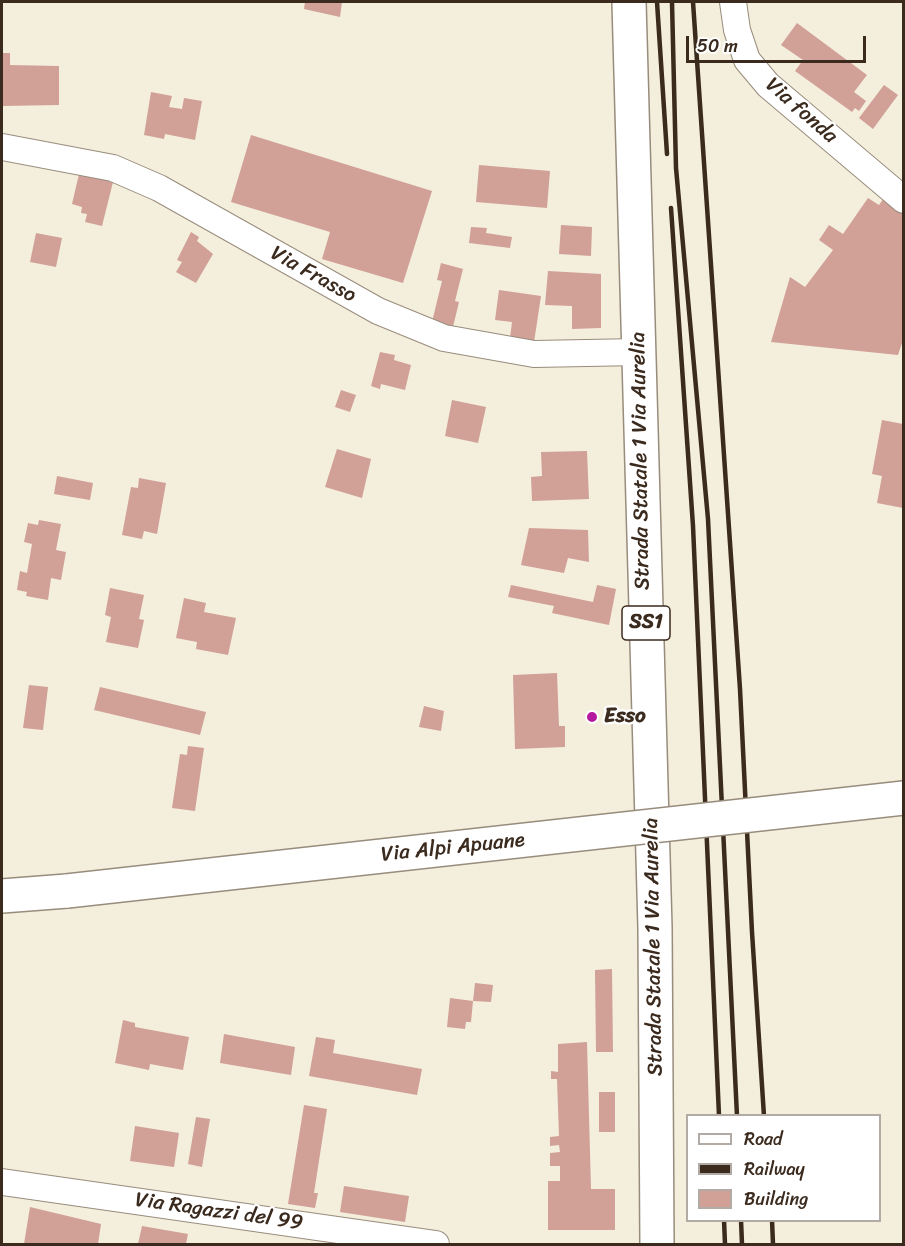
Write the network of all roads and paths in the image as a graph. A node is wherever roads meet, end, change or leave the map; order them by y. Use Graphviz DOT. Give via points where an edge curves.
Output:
graph roads {
  1 [pos="629,2"];
  2 [pos="734,2"];
  3 [pos="2,147"];
  4 [pos="903,200"];
  5 [pos="639,352"];
  6 [pos="903,798"];
  7 [pos="2,896"];
  8 [pos="2,1182"];
  9 [pos="436,1245"];
  10 [pos="657,1245"];
  1 -- 5 [label="main road, Strada Statale 1 Via Aurelia / SS1"];
  2 -- 4 [label="street, Via fonda" via="736,30 747,60 768,85"];
  3 -- 5 [label="street, Via Frasso" via="113,168 159,188 378,311 444,338 534,354"];
  5 -- 10 [label="main road, Strada Statale 1 Via Aurelia / SS1" via="655,928"];
  6 -- 7 [label="main road, Via Alpi Apuane, bridge"];
  8 -- 9 [label="street, Via Ragazzi del 99"];
}
